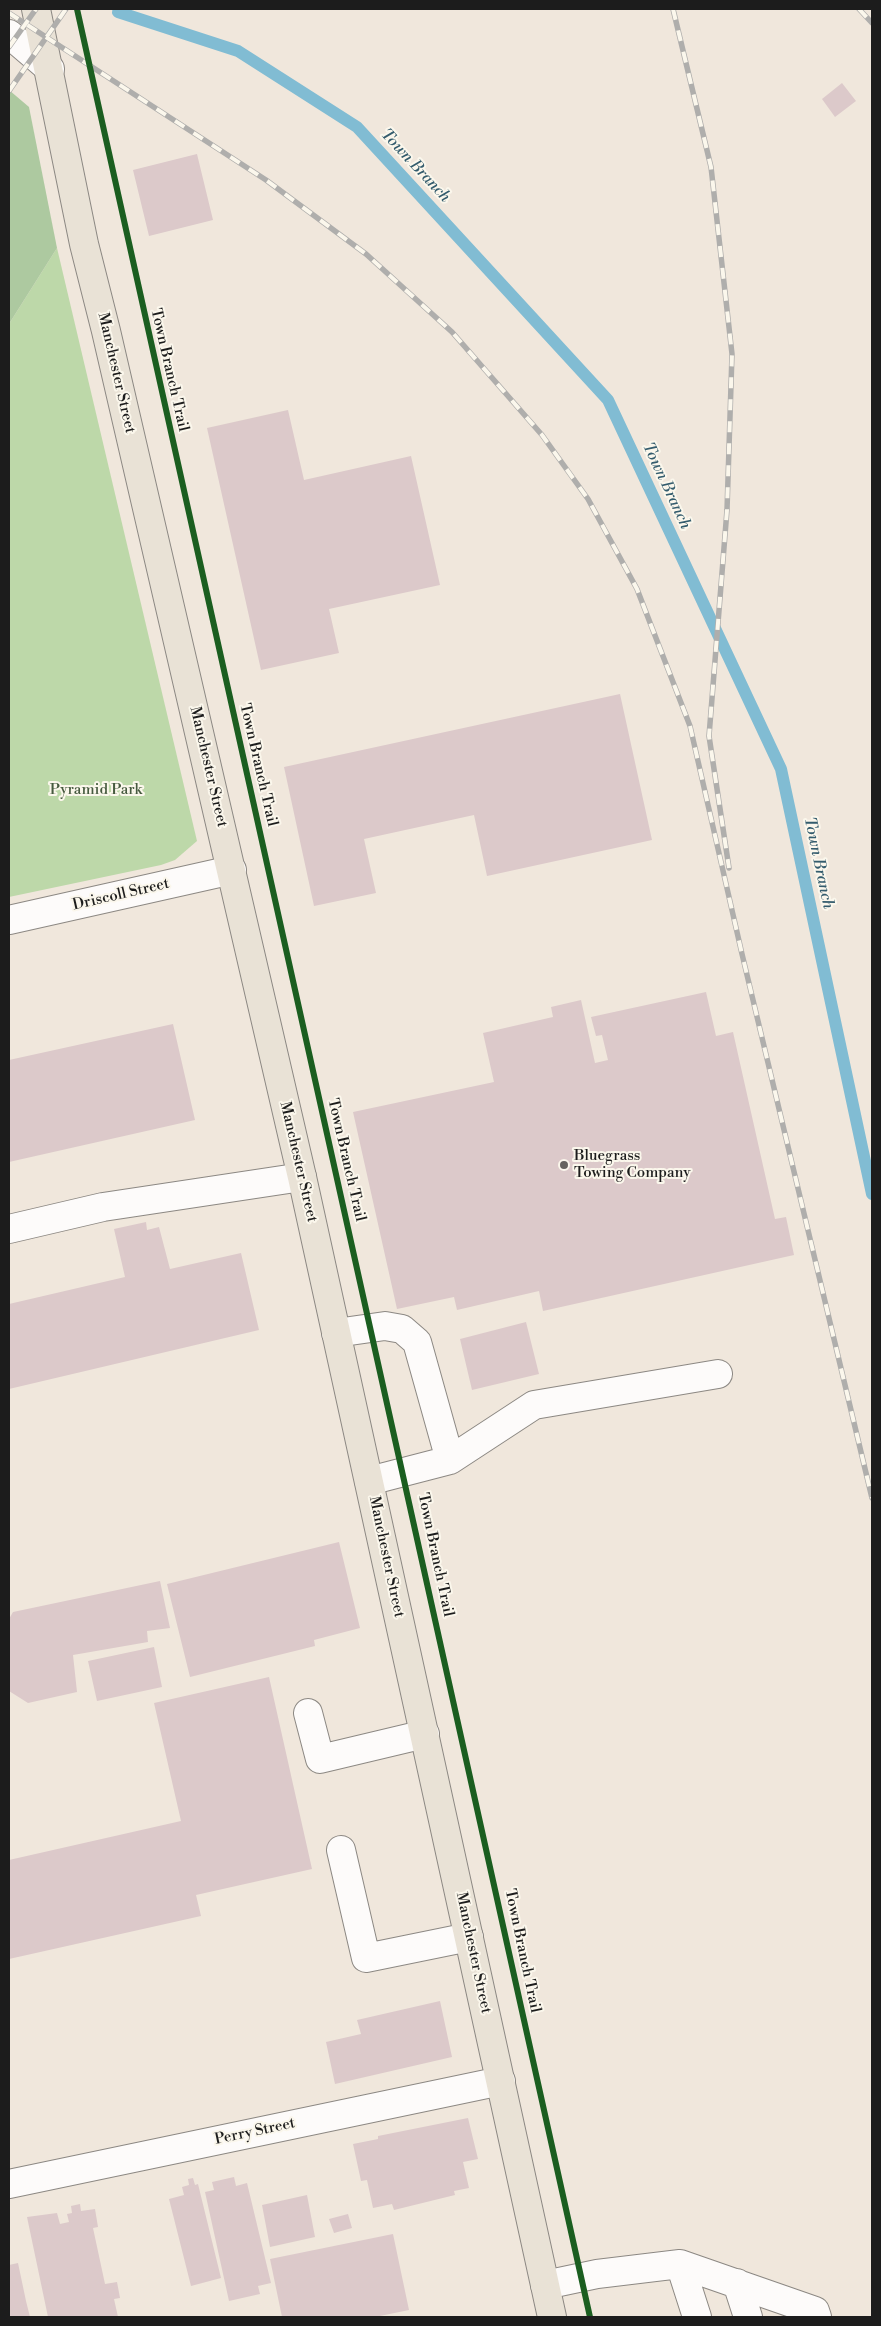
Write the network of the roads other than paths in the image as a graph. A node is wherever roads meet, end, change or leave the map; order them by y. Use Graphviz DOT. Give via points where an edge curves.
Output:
graph roads {
  1 [pos="36,9"];
  2 [pos="9,34"];
  3 [pos="50,69"];
  4 [pos="232,870"];
  5 [pos="9,920"];
  6 [pos="302,1177"];
  7 [pos="9,1230"];
  8 [pos="336,1333"];
  9 [pos="718,1374"];
  10 [pos="450,1460"];
  11 [pos="369,1481"];
  12 [pos="308,1713"];
  13 [pos="425,1734"];
  14 [pos="341,1850"];
  15 [pos="469,1937"];
  16 [pos="501,2081"];
  17 [pos="9,2184"];
  18 [pos="680,2264"];
  19 [pos="737,2283"];
  20 [pos="545,2284"];
  21 [pos="781,2307"];
  22 [pos="552,2317"];
  23 [pos="697,2317"];
  24 [pos="748,2317"];
  25 [pos="817,2317"];
  1 -- 3 [label="main road, Manchester Street"];
  2 -- 3 [label="street"];
  3 -- 4 [label="main road, Manchester Street" via="84,244"];
  4 -- 5 [label="street, Driscoll Street"];
  4 -- 6 [label="main road, Manchester Street"];
  6 -- 7 [label="street" via="104,1207"];
  6 -- 8 [label="main road, Manchester Street"];
  8 -- 10 [label="street" via="385,1326 402,1329 417,1342"];
  8 -- 11 [label="main road, Manchester Street"];
  9 -- 10 [label="street" via="534,1405"];
  10 -- 11 [label="street"];
  11 -- 13 [label="main road, Manchester Street"];
  12 -- 13 [label="street" via="320,1759"];
  13 -- 15 [label="main road, Manchester Street"];
  14 -- 15 [label="street" via="366,1958"];
  15 -- 16 [label="main road, Manchester Street"];
  16 -- 17 [label="street, Perry Street"];
  16 -- 20 [label="main road, Manchester Street"];
  18 -- 19 [label="street"];
  18 -- 20 [label="street"];
  18 -- 23 [label="street"];
  19 -- 21 [label="street"];
  19 -- 24 [label="street"];
  20 -- 22 [label="main road, Manchester Street"];
  21 -- 25 [label="street" via="815,2311"];
}
